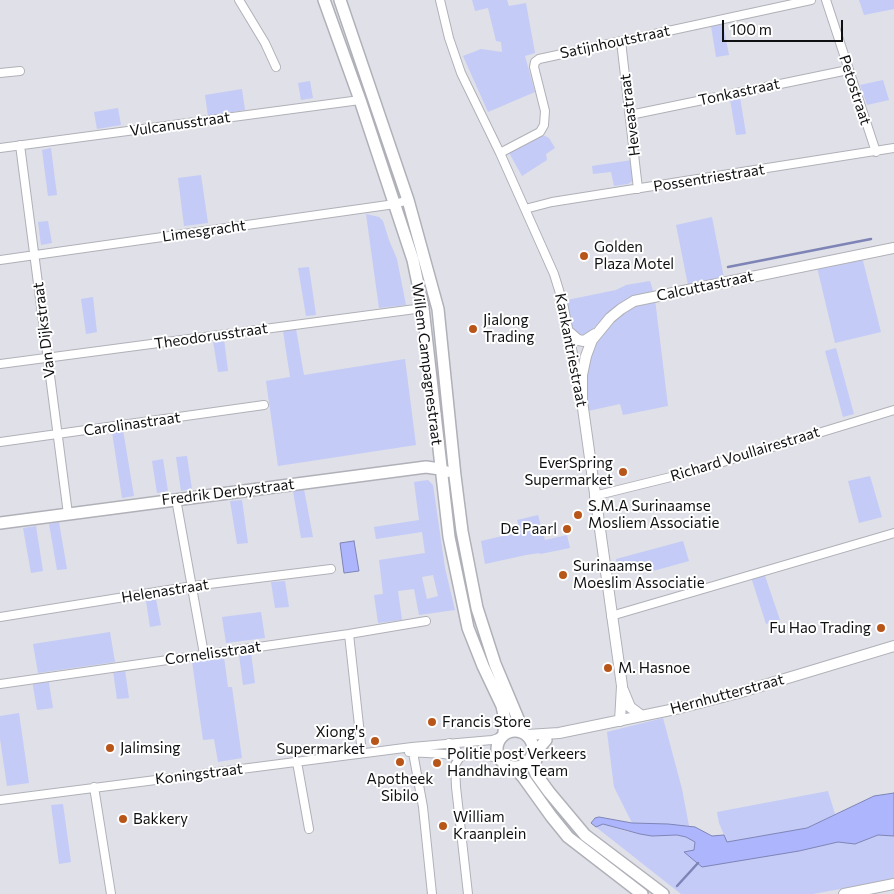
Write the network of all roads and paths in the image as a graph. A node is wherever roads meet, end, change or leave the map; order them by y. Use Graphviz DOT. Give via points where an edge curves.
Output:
graph roads {
  1 [pos="239,0"];
  2 [pos="324,0"];
  3 [pos="340,0"];
  4 [pos="440,0"];
  5 [pos="811,0"];
  6 [pos="826,0"];
  7 [pos="346,18"];
  8 [pos="332,22"];
  9 [pos="621,41"];
  10 [pos="276,67"];
  11 [pos="848,70"];
  12 [pos="20,71"];
  13 [pos="0,73"];
  14 [pos="360,100"];
  15 [pos="630,115"];
  16 [pos="20,145"];
  17 [pos="0,148"];
  18 [pos="894,148"];
  19 [pos="876,152"];
  20 [pos="500,153"];
  21 [pos="638,190"];
  22 [pos="408,200"];
  23 [pos="395,204"];
  24 [pos="525,209"];
  25 [pos="894,248"];
  26 [pos="35,255"];
  27 [pos="0,260"];
  28 [pos="423,308"];
  29 [pos="598,332"];
  30 [pos="570,333"];
  31 [pos="47,358"];
  32 [pos="0,364"];
  33 [pos="582,401"];
  34 [pos="264,405"];
  35 [pos="894,410"];
  36 [pos="57,435"];
  37 [pos="0,442"];
  38 [pos="440,469"];
  39 [pos="455,476"];
  40 [pos="594,496"];
  41 [pos="176,499"];
  42 [pos="68,514"];
  43 [pos="0,523"];
  44 [pos="894,533"];
  45 [pos="330,569"];
  46 [pos="193,586"];
  47 [pos="611,616"];
  48 [pos="0,617"];
  49 [pos="426,621"];
  50 [pos="349,634"];
  51 [pos="894,646"];
  52 [pos="204,654"];
  53 [pos="0,684"];
  54 [pos="622,686"];
  55 [pos="642,716"];
  56 [pos="620,721"];
  57 [pos="525,734"];
  58 [pos="559,734"];
  59 [pos="502,735"];
  60 [pos="546,740"];
  61 [pos="449,742"];
  62 [pos="412,750"];
  63 [pos="362,753"];
  64 [pos="531,754"];
  65 [pos="460,757"];
  66 [pos="500,759"];
  67 [pos="297,762"];
  68 [pos="514,767"];
  69 [pos="536,774"];
  70 [pos="94,787"];
  71 [pos="0,800"];
  72 [pos="309,829"];
  73 [pos="894,884"];
  74 [pos="111,894"];
  75 [pos="432,894"];
  76 [pos="468,894"];
  77 [pos="642,894"];
  78 [pos="663,894"];
  79 [pos="844,894"];
  1 -- 10 [label="street"];
  2 -- 8 [label="main road, Willem Campagnestraat"];
  3 -- 7 [label="main road, Willem Campagnestraat"];
  4 -- 20 [label="street, Kankantriestraat" via="461,73"];
  5 -- 9 [label="street, Satijnhoutstraat"];
  6 -- 11 [label="street, Petostraat"];
  7 -- 8 [label="main road"];
  7 -- 22 [label="main road, Willem Campagnestraat"];
  8 -- 14 [label="main road, Willem Campagnestraat"];
  9 -- 15 [label="street, Heveastraat"];
  9 -- 20 [label="street, Satijnhoutstraat" via="539,58 534,68 545,111 544,125 540,132"];
  11 -- 15 [label="street, Tonkastraat"];
  11 -- 19 [label="street, Petostraat"];
  12 -- 13 [label="street"];
  14 -- 16 [label="street, Vulcanusstraat"];
  14 -- 23 [label="main road, Willem Campagnestraat"];
  15 -- 21 [label="street, Heveastraat"];
  16 -- 17 [label="street, Vulcanusstraat"];
  16 -- 26 [label="street, Van Dijkstraat"];
  18 -- 19 [label="street, Possentriestraat"];
  19 -- 21 [label="street, Possentriestraat"];
  20 -- 24 [label="street, Kankantriestraat"];
  21 -- 24 [label="street, Possentriestraat"];
  22 -- 23 [label="street, Limesgracht"];
  22 -- 39 [label="main road, Willem Campagnestraat" via="438,309"];
  23 -- 26 [label="street, Limesgracht"];
  23 -- 28 [label="main road, Willem Campagnestraat" via="413,260"];
  24 -- 30 [label="street, Kankantriestraat" via="554,274"];
  25 -- 29 [label="street, Calcuttastraat" via="634,301 616,313"];
  26 -- 27 [label="street, Limesgracht"];
  26 -- 31 [label="street, Van Dijkstraat"];
  28 -- 31 [label="street, Theodorusstraat"];
  28 -- 38 [label="main road, Willem Campagnestraat"];
  29 -- 30 [label="street" via="584,340 578,340"];
  29 -- 33 [label="street, Calcuttastraat" via="586,356"];
  30 -- 33 [label="street, Kankantriestraat"];
  31 -- 32 [label="street, Theodorusstraat"];
  31 -- 36 [label="street, Van Dijkstraat"];
  33 -- 40 [label="street, Kankantriestraat"];
  34 -- 36 [label="street, Carolinastraat"];
  35 -- 40 [label="street, Richard Voullairestraat" via="687,473"];
  36 -- 37 [label="street, Carolinastraat"];
  36 -- 42 [label="street, Van Dijkstraat"];
  38 -- 39 [label="main road, Fredrik Derbystraat"];
  38 -- 41 [label="main road, Fredrik Derbystraat" via="426,467"];
  38 -- 59 [label="main road, Willem Campagnestraat" via="449,537 468,628 502,706 505,720"];
  39 -- 57 [label="main road, Willem Campagnestraat" via="477,608 495,664"];
  40 -- 47 [label="street, Kankantriestraat"];
  41 -- 42 [label="main road, Fredrik Derbystraat"];
  41 -- 46 [label="street"];
  42 -- 43 [label="main road, Fredrik Derbystraat"];
  44 -- 47 [label="street"];
  45 -- 46 [label="street, Helenastraat"];
  46 -- 48 [label="street, Helenastraat"];
  46 -- 52 [label="street"];
  47 -- 54 [label="street, Kankantriestraat"];
  49 -- 50 [label="street, Cornelisstraat"];
  50 -- 52 [label="street, Cornelisstraat"];
  50 -- 63 [label="street"];
  51 -- 55 [label="street, Hernhutterstraat" via="738,693"];
  52 -- 53 [label="street, Cornelisstraat"];
  54 -- 55 [label="street" via="630,708"];
  54 -- 56 [label="street, Kankantriestraat"];
  55 -- 56 [label="street, Hernhutterstraat"];
  56 -- 58 [label="street, Hernhutterstraat"];
  57 -- 58 [label="street, Hernhutterstraat"];
  57 -- 59 [label="main road" via="513,730"];
  57 -- 64 [label="main road" via="530,739"];
  58 -- 60 [label="street, Hernhutterstraat"];
  59 -- 61 [label="street, Koningstraat" via="484,741"];
  59 -- 66 [label="main road" via="496,749"];
  60 -- 64 [label="street, Hernhutterstraat"];
  60 -- 69 [label="main road" via="537,753"];
  61 -- 62 [label="street, Koningstraat"];
  61 -- 65 [label="street"];
  62 -- 63 [label="street, Koningstraat"];
  62 -- 65 [label="street, Koningstraat"];
  62 -- 75 [label="street" via="423,807"];
  63 -- 67 [label="street, Koningstraat"];
  64 -- 68 [label="main road" via="523,765"];
  64 -- 69 [label="main road"];
  65 -- 66 [label="street, Koningstraat" via="477,753"];
  65 -- 76 [label="street" via="455,765 456,787"];
  66 -- 68 [label="main road"];
  67 -- 70 [label="street, Koningstraat"];
  67 -- 72 [label="street"];
  68 -- 77 [label="main road" via="568,836"];
  69 -- 78 [label="main road" via="585,835"];
  70 -- 71 [label="street, Koningstraat"];
  70 -- 74 [label="street"];
  73 -- 79 [label="street"];
}
